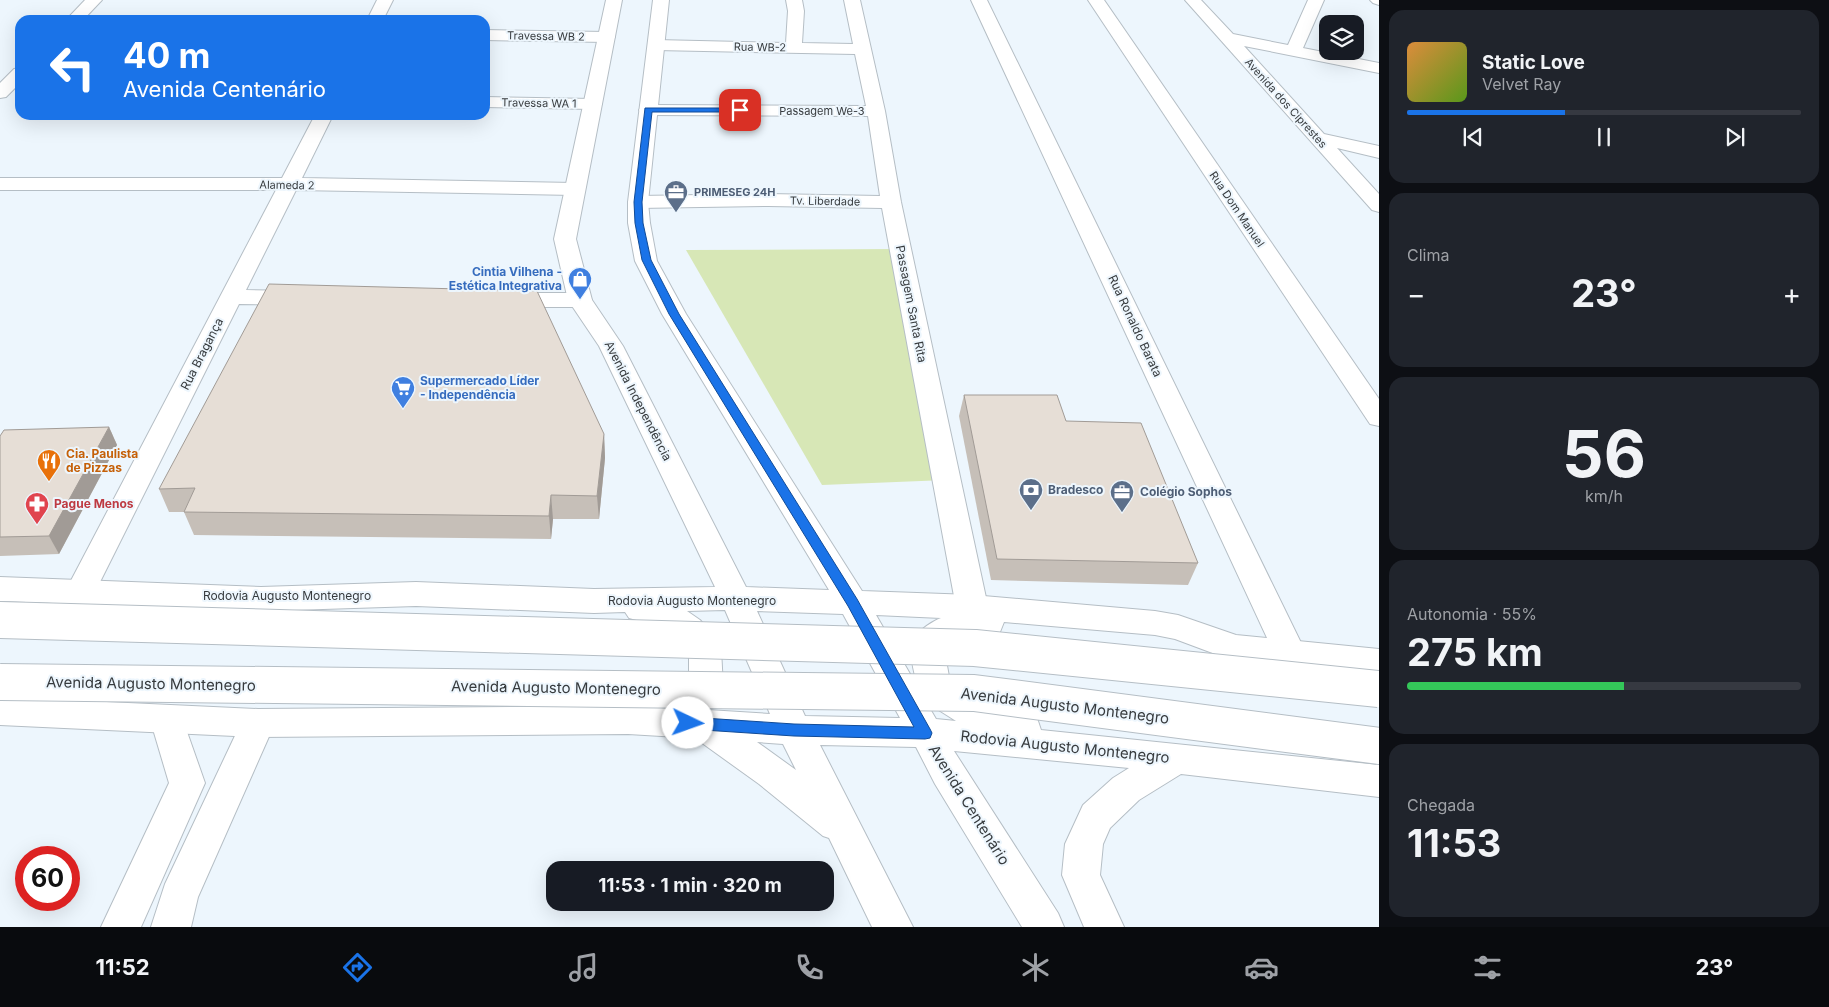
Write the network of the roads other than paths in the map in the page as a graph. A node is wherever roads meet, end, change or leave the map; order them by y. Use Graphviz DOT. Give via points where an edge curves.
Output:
graph roads {
  1 [pos="94,0"];
  2 [pos="385,0"];
  3 [pos="614,0"];
  4 [pos="661,0"];
  5 [pos="794,0"];
  6 [pos="852,0"];
  7 [pos="980,0"];
  8 [pos="1096,0"];
  9 [pos="1193,0"];
  10 [pos="1316,0"];
  11 [pos="79,15"];
  12 [pos="378,15"];
  13 [pos="490,35"];
  14 [pos="607,38"];
  15 [pos="1227,38"];
  16 [pos="656,45"];
  17 [pos="794,47"];
  18 [pos="863,49"];
  19 [pos="1293,51"];
  20 [pos="1379,68"];
  21 [pos="15,78"];
  22 [pos="0,93"];
  23 [pos="15,93"];
  24 [pos="490,102"];
  25 [pos="593,104"];
  26 [pos="648,110"];
  27 [pos="876,111"];
  28 [pos="321,120"];
  29 [pos="1318,138"];
  30 [pos="1379,152"];
  31 [pos="0,184"];
  32 [pos="288,184"];
  33 [pos="574,189"];
  34 [pos="638,202"];
  35 [pos="891,202"];
  36 [pos="1379,206"];
  37 [pos="232,297"];
  38 [pos="321,298"];
  39 [pos="480,300"];
  40 [pos="580,300"];
  41 [pos="1379,418"];
  42 [pos="0,589"];
  43 [pos="80,592"];
  44 [pos="737,598"];
  45 [pos="594,601"];
  46 [pos="852,603"];
  47 [pos="972,607"];
  48 [pos="0,620"];
  49 [pos="1234,648"];
  50 [pos="1290,653"];
  51 [pos="1379,662"];
  52 [pos="0,682"];
  53 [pos="1379,689"];
  54 [pos="0,711"];
  55 [pos="167,719"];
  56 [pos="628,720"];
  57 [pos="258,723"];
  58 [pos="700,724"];
  59 [pos="794,730"];
  60 [pos="925,733"];
  61 [pos="1379,746"];
  62 [pos="1128,753"];
  63 [pos="1177,758"];
  64 [pos="1379,781"];
  65 [pos="187,783"];
  66 [pos="231,783"];
  67 [pos="844,832"];
  68 [pos="121,927"];
  69 [pos="171,927"];
  70 [pos="893,927"];
  71 [pos="1044,927"];
  72 [pos="1104,927"];
  1 -- 11 [label="street"];
  2 -- 12 [label="street"];
  3 -- 14 [label="street, Avenida Independência"];
  4 -- 16 [label="street"];
  5 -- 17 [label="street"];
  6 -- 18 [label="street, Passagem Santa Rita"];
  7 -- 50 [label="street, Rua Ronaldo Barata"];
  8 -- 41 [label="street, Rua Dom Manuel"];
  9 -- 15 [label="street, Avenida dos Ciprestes"];
  10 -- 19 [label="street"];
  13 -- 14 [label="street, Travessa WB 2"];
  14 -- 25 [label="street, Avenida Independência"];
  15 -- 19 [label="street"];
  15 -- 29 [label="street, Avenida dos Ciprestes"];
  16 -- 17 [label="street, Rua WB-2"];
  16 -- 26 [label="street"];
  17 -- 18 [label="street, Rua WB-2"];
  18 -- 27 [label="street, Passagem Santa Rita"];
  19 -- 20 [label="street"];
  21 -- 22 [label="street"];
  22 -- 23 [label="street"];
  24 -- 25 [label="street, Travessa WA 1"];
  25 -- 33 [label="street, Avenida Independência"];
  26 -- 27 [label="street, Passagem We-3"];
  26 -- 34 [label="street"];
  27 -- 35 [label="street, Passagem Santa Rita"];
  28 -- 32 [label="street, Rua Bragança"];
  29 -- 30 [label="street"];
  29 -- 36 [label="street, Avenida dos Ciprestes"];
  31 -- 32 [label="street, Alameda 2"];
  32 -- 33 [label="street, Alameda 2"];
  32 -- 37 [label="street, Rua Bragança"];
  33 -- 40 [label="street, Avenida Independência" via="565,239"];
  34 -- 35 [label="street, Tv. Liberdade"];
  34 -- 46 [label="street" via="646,260 667,300"];
  35 -- 47 [label="street, Passagem Santa Rita"];
  37 -- 38 [label="street"];
  37 -- 43 [label="street, Rua Bragança"];
  39 -- 40 [label="street"];
  40 -- 44 [label="street, Avenida Independência" via="611,346"];
  42 -- 43 [label="street, Rodovia Augusto Montenegro"];
  43 -- 45 [label="street, Rodovia Augusto Montenegro" via="261,599 416,594"];
  44 -- 45 [label="street, Rodovia Augusto Montenegro"];
  44 -- 46 [label="street, Rodovia Augusto Montenegro"];
  44 -- 59 [label="street, Avenida Independência"];
  45 -- 56 [label="street" via="674,618 689,629 705,648 706,688 690,706"];
  46 -- 47 [label="street, Rodovia Augusto Montenegro"];
  46 -- 60 [label="street, Avenida Centenário"];
  47 -- 49 [label="street, Rodovia Augusto Montenegro" via="1155,623"];
  48 -- 53 [label="street, bridge" via="975,648"];
  49 -- 50 [label="street, Rodovia Augusto Montenegro"];
  49 -- 62 [label="street" via="962,622 938,633 927,646 934,689 950,703 981,718"];
  50 -- 51 [label="street, Rodovia Augusto Montenegro"];
  52 -- 61 [label="street, Avenida Augusto Montenegro, bridge" via="974,693"];
  54 -- 55 [label="street, Rodovia Augusto Montenegro"];
  55 -- 57 [label="street, Rodovia Augusto Montenegro"];
  55 -- 65 [label="street"];
  56 -- 57 [label="street, Rodovia Augusto Montenegro"];
  56 -- 58 [label="street, Rodovia Augusto Montenegro"];
  57 -- 66 [label="street"];
  58 -- 59 [label="street, Rodovia Augusto Montenegro"];
  58 -- 67 [label="street" via="748,754"];
  59 -- 60 [label="street, Rodovia Augusto Montenegro"];
  59 -- 67 [label="street"];
  60 -- 62 [label="street, Rodovia Augusto Montenegro"];
  60 -- 71 [label="street, Avenida Centenário"];
  62 -- 63 [label="street, Rodovia Augusto Montenegro"];
  63 -- 64 [label="street, Rodovia Augusto Montenegro"];
  63 -- 72 [label="street" via="1126,789 1096,817 1084,844 1081,875"];
  65 -- 66 [label="street"];
  65 -- 68 [label="street"];
  66 -- 69 [label="street" via="179,897"];
  67 -- 70 [label="street"];
}
